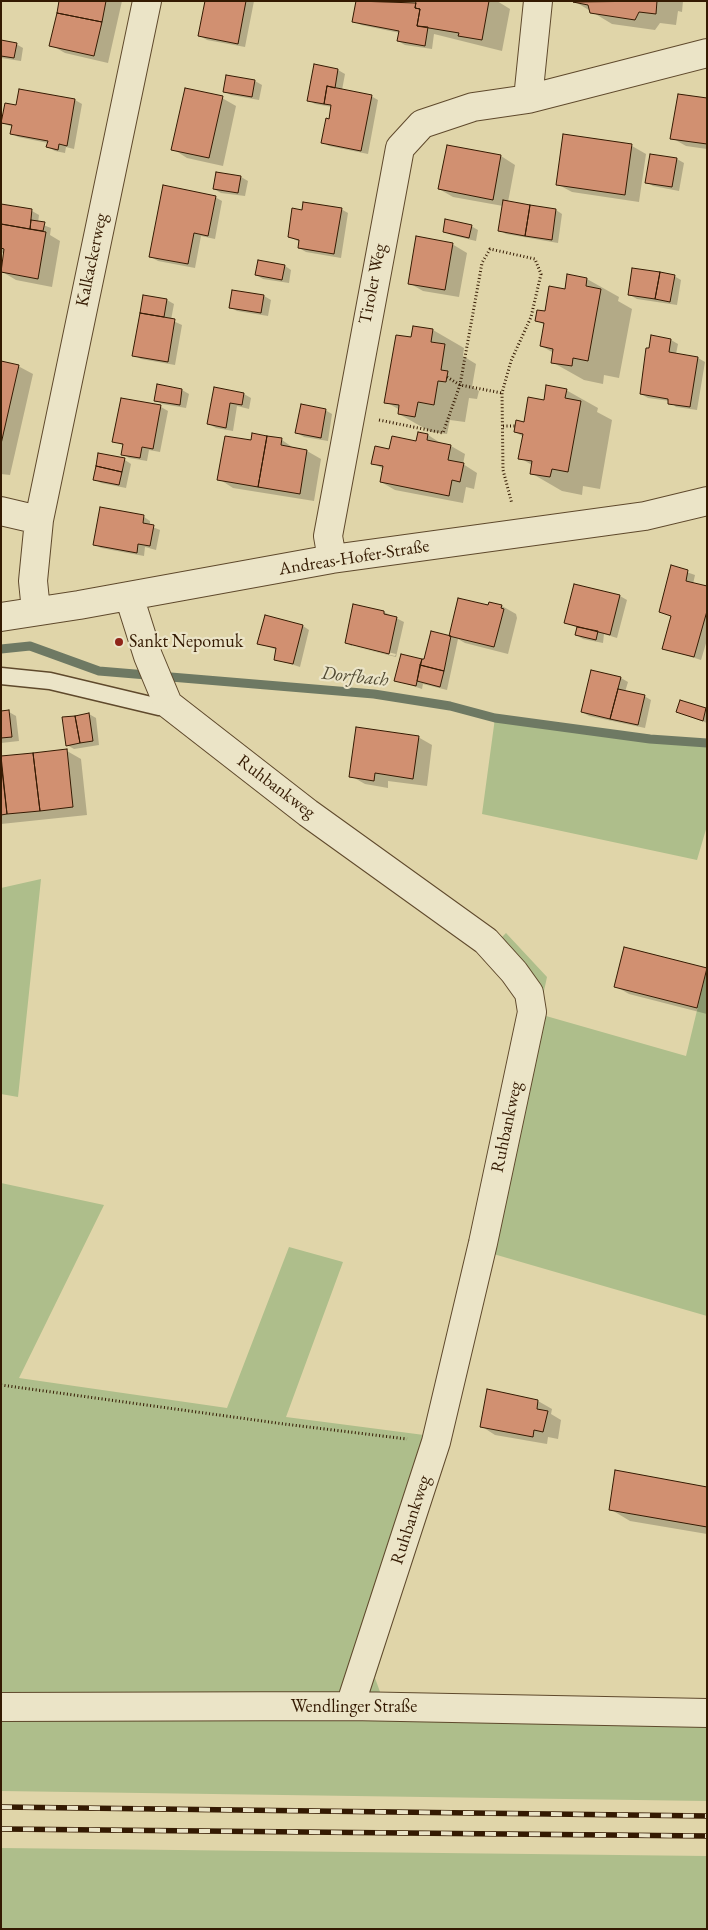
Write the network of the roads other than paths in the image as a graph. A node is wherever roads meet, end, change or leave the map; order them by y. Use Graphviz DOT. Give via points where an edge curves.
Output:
graph roads {
  1 [pos="147,1"];
  2 [pos="538,1"];
  3 [pos="707,53"];
  4 [pos="528,99"];
  5 [pos="707,501"];
  6 [pos="1,512"];
  7 [pos="39,520"];
  8 [pos="332,559"];
  9 [pos="129,596"];
  10 [pos="36,611"];
  11 [pos="1,616"];
  12 [pos="1,676"];
  13 [pos="166,699"];
  14 [pos="350,1706"];
  15 [pos="1,1707"];
  16 [pos="707,1713"];
  1 -- 7 [label="street, Kalkackerweg"];
  2 -- 4 [label="street"];
  3 -- 4 [label="street, Tiroler Weg"];
  4 -- 8 [label="street, Tiroler Weg" via="473,107 422,124 400,148 328,536"];
  5 -- 8 [label="street, Andreas-Hofer-Straße" via="645,516"];
  6 -- 7 [label="street"];
  7 -- 10 [label="street, Kalkackerweg" via="33,581"];
  8 -- 9 [label="street, Andreas-Hofer-Straße"];
  9 -- 10 [label="street, Andreas-Hofer-Straße"];
  9 -- 13 [label="street, Ruhbankweg"];
  10 -- 11 [label="street, Andreas-Hofer-Straße"];
  12 -- 13 [label="lane" via="50,681 159,707"];
  13 -- 14 [label="street, Ruhbankweg" via="308,813 486,942 529,993 532,1012 483,1243 436,1442"];
  14 -- 15 [label="street, Wendlinger Straße"];
  14 -- 16 [label="street, Wendlinger Straße"];
}
